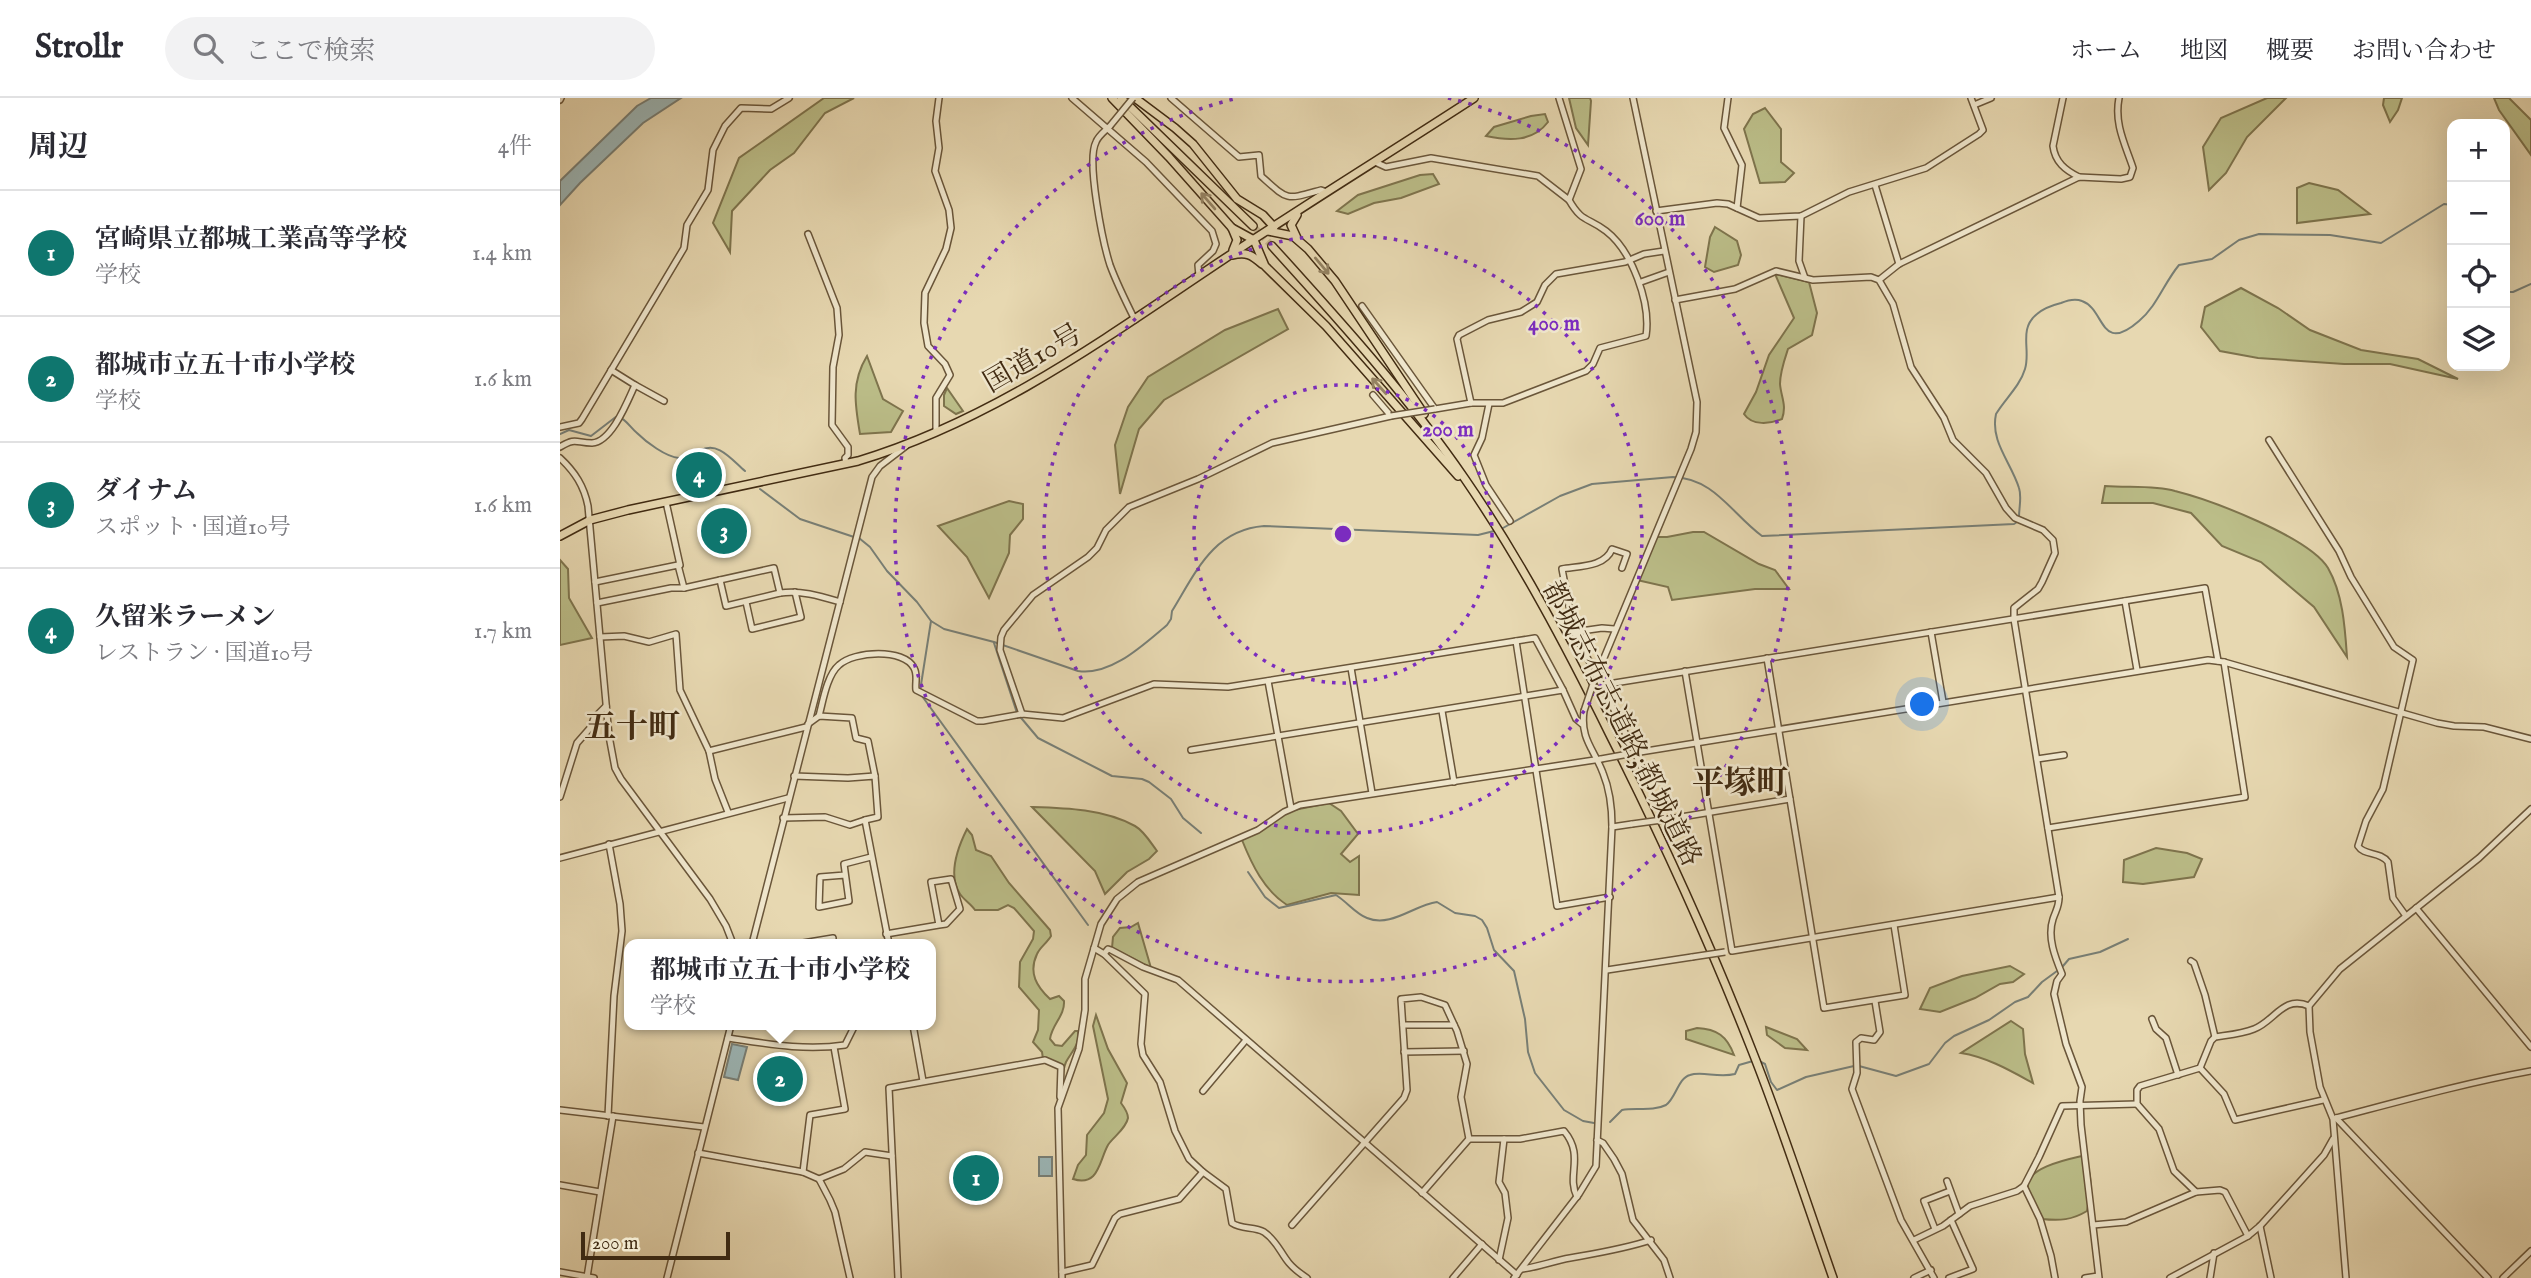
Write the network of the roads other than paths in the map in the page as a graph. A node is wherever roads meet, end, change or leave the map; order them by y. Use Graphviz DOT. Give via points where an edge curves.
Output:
graph roads {
  1 [pos="789,98"];
  2 [pos="939,98"];
  3 [pos="1072,98"];
  4 [pos="1112,98"];
  5 [pos="1121,98"];
  6 [pos="1134,98"];
  7 [pos="1171,98"];
  8 [pos="1474,98"];
  9 [pos="1559,98"];
  10 [pos="1633,98"];
  11 [pos="1728,98"];
  12 [pos="1971,98"];
  13 [pos="1991,98"];
  14 [pos="2063,98"];
  15 [pos="2119,98"];
  16 [pos="1974,105"];
  17 [pos="1109,127"];
  18 [pos="1376,162"];
  19 [pos="2079,177"];
  20 [pos="1875,185"];
  21 [pos="1328,193"];
  22 [pos="1569,200"];
  23 [pos="1737,208"];
  24 [pos="1254,210"];
  25 [pos="1302,210"];
  26 [pos="1656,211"];
  27 [pos="1801,216"];
  28 [pos="1289,218"];
  29 [pos="1253,226"];
  30 [pos="1232,228"];
  31 [pos="1271,229"];
  32 [pos="808,234"];
  33 [pos="1297,239"];
  34 [pos="1254,240"];
  35 [pos="1272,246"];
  36 [pos="1664,251"];
  37 [pos="1228,256"];
  38 [pos="1629,260"];
  39 [pos="1899,264"];
  40 [pos="1265,266"];
  41 [pos="1669,272"];
  42 [pos="1199,276"];
  43 [pos="1805,278"];
  44 [pos="1879,280"];
  45 [pos="1641,282"];
  46 [pos="1675,300"];
  47 [pos="1362,306"];
  48 [pos="1135,320"];
  49 [pos="611,370"];
  50 [pos="635,385"];
  51 [pos="1373,395"];
  52 [pos="664,401"];
  53 [pos="1471,403"];
  54 [pos="1489,404"];
  55 [pos="1435,409"];
  56 [pos="1391,416"];
  57 [pos="560,427"];
  58 [pos="936,432"];
  59 [pos="2269,440"];
  60 [pos="908,444"];
  61 [pos="560,447"];
  62 [pos="562,462"];
  63 [pos="846,464"];
  64 [pos="1468,482"];
  65 [pos="666,502"];
  66 [pos="1489,516"];
  67 [pos="590,520"];
  68 [pos="1510,521"];
  69 [pos="560,536"];
  70 [pos="678,565"];
  71 [pos="1622,568"];
  72 [pos="720,580"];
  73 [pos="595,582"];
  74 [pos="684,588"];
  75 [pos="795,592"];
  76 [pos="780,593"];
  77 [pos="2125,601"];
  78 [pos="746,602"];
  79 [pos="597,603"];
  80 [pos="840,603"];
  81 [pos="2014,618"];
  82 [pos="1614,629"];
  83 [pos="1574,632"];
  84 [pos="1931,632"];
  85 [pos="600,637"];
  86 [pos="1516,640"];
  87 [pos="1767,658"];
  88 [pos="2221,661"];
  89 [pos="1351,668"];
  90 [pos="2137,670"];
  91 [pos="1685,671"];
  92 [pos="1596,676"];
  93 [pos="1268,681"];
  94 [pos="1610,684"];
  95 [pos="1602,685"];
  96 [pos="2026,688"];
  97 [pos="1563,690"];
  98 [pos="1524,697"];
  99 [pos="1942,702"];
  100 [pos="606,706"];
  101 [pos="1442,711"];
  102 [pos="2401,713"];
  103 [pos="1021,714"];
  104 [pos="819,716"];
  105 [pos="1360,723"];
  106 [pos="1583,724"];
  107 [pos="807,726"];
  108 [pos="1779,729"];
  109 [pos="1277,736"];
  110 [pos="2531,739"];
  111 [pos="1697,742"];
  112 [pos="1191,750"];
  113 [pos="709,751"];
  114 [pos="1634,753"];
  115 [pos="2064,755"];
  116 [pos="1599,759"];
  117 [pos="2037,759"];
  118 [pos="1536,769"];
  119 [pos="794,776"];
  120 [pos="875,776"];
  121 [pos="1647,778"];
  122 [pos="1454,782"];
  123 [pos="1372,793"];
  124 [pos="560,797"];
  125 [pos="788,799"];
  126 [pos="1790,799"];
  127 [pos="1290,808"];
  128 [pos="2531,809"];
  129 [pos="728,812"];
  130 [pos="1708,812"];
  131 [pos="783,818"];
  132 [pos="865,820"];
  133 [pos="1612,827"];
  134 [pos="2048,828"];
  135 [pos="659,832"];
  136 [pos="609,844"];
  137 [pos="871,857"];
  138 [pos="560,858"];
  139 [pos="845,875"];
  140 [pos="1610,897"];
  141 [pos="2059,897"];
  142 [pos="2416,908"];
  143 [pos="2406,916"];
  144 [pos="939,925"];
  145 [pos="1894,925"];
  146 [pos="886,934"];
  147 [pos="833,938"];
  148 [pos="1813,938"];
  149 [pos="731,939"];
  150 [pos="753,939"];
  151 [pos="827,939"];
  152 [pos="888,939"];
  153 [pos="1094,948"];
  154 [pos="1728,951"];
  155 [pos="1104,954"];
  156 [pos="2191,961"];
  157 [pos="1607,970"];
  158 [pos="1875,1000"];
  159 [pos="2309,1006"];
  160 [pos="2152,1019"];
  161 [pos="1403,1025"];
  162 [pos="1454,1025"];
  163 [pos="730,1030"];
  164 [pos="852,1030"];
  165 [pos="914,1030"];
  166 [pos="2215,1037"];
  167 [pos="728,1038"];
  168 [pos="1246,1040"];
  169 [pos="834,1047"];
  170 [pos="2531,1047"];
  171 [pos="1464,1051"];
  172 [pos="1404,1052"];
  173 [pos="2200,1068"];
  174 [pos="2531,1072"];
  175 [pos="2178,1074"];
  176 [pos="923,1081"];
  177 [pos="1203,1091"];
  178 [pos="1060,1098"];
  179 [pos="2323,1100"];
  180 [pos="2137,1104"];
  181 [pos="2080,1105"];
  182 [pos="560,1110"];
  183 [pos="610,1116"];
  184 [pos="2334,1119"];
  185 [pos="705,1128"];
  186 [pos="2334,1136"];
  187 [pos="1469,1139"];
  188 [pos="1504,1139"];
  189 [pos="1597,1140"];
  190 [pos="1364,1142"];
  191 [pos="698,1153"];
  192 [pos="892,1156"];
  193 [pos="803,1172"];
  194 [pos="1203,1172"];
  195 [pos="819,1179"];
  196 [pos="1947,1181"];
  197 [pos="560,1185"];
  198 [pos="2024,1186"];
  199 [pos="1950,1191"];
  200 [pos="600,1192"];
  201 [pos="2196,1192"];
  202 [pos="1422,1193"];
  203 [pos="1577,1198"];
  204 [pos="1959,1214"];
  205 [pos="1951,1220"];
  206 [pos="1292,1225"];
  207 [pos="1815,1225"];
  208 [pos="2093,1225"];
  209 [pos="2260,1226"];
  210 [pos="1935,1229"];
  211 [pos="2248,1236"];
  212 [pos="1651,1240"];
  213 [pos="1914,1240"];
  214 [pos="1482,1244"];
  215 [pos="2531,1251"];
  216 [pos="2214,1253"];
  217 [pos="1499,1260"];
  218 [pos="1522,1269"];
  219 [pos="1931,1270"];
  220 [pos="560,1272"];
  221 [pos="1062,1275"];
  222 [pos="1515,1276"];
  223 [pos="590,1277"];
  224 [pos="2099,1277"];
  225 [pos="667,1278"];
  226 [pos="850,1278"];
  227 [pos="898,1278"];
  228 [pos="1307,1278"];
  229 [pos="1452,1278"];
  230 [pos="1670,1278"];
  231 [pos="1833,1278"];
  232 [pos="1914,1278"];
  233 [pos="1934,1278"];
  234 [pos="1949,1278"];
  235 [pos="2055,1278"];
  236 [pos="2085,1278"];
  237 [pos="2170,1278"];
  238 [pos="2210,1278"];
  239 [pos="2271,1278"];
  240 [pos="2346,1278"];
  241 [pos="2488,1278"];
  242 [pos="2503,1278"];
  1 -- 49 [label="street" via="771,109 741,108 725,126 713,150 706,194 687,225 684,247"];
  2 -- 58 [label="street" via="935,171 951,228 925,293 924,323 928,346 950,375 936,398"];
  3 -- 17 [label="street"];
  30 -- 4 [label="highway, one-way"];
  5 -- 29 [label="highway"];
  6 -- 17 [label="street, bridge"];
  6 -- 24 [label="highway" via="1193,144 1237,199"];
  7 -- 21 [label="street" via="1239,157 1259,155 1261,176 1286,198 1321,190"];
  8 -- 18 [label="highway, 国道10号"];
  9 -- 22 [label="street" via="1581,169"];
  10 -- 26 [label="street"];
  11 -- 23 [label="street" via="1724,128 1742,165"];
  12 -- 16 [label="street"];
  13 -- 16 [label="street"];
  14 -- 19 [label="street" via="2054,153 2062,166"];
  15 -- 19 [label="street" via="2118,128 2132,173 2126,179"];
  16 -- 20 [label="street" via="1983,130 1979,134 1926,168"];
  17 -- 42 [label="street" via="1212,231 1216,244 1198,265"];
  17 -- 48 [label="street" via="1093,150 1094,180 1106,249"];
  18 -- 21 [label="highway, 国道10号"];
  18 -- 22 [label="street" via="1386,167 1431,158 1538,176"];
  19 -- 39 [label="street"];
  20 -- 27 [label="street" via="1849,192"];
  20 -- 39 [label="street"];
  21 -- 25 [label="highway, 国道10号"];
  22 -- 38 [label="street" via="1576,214 1607,231"];
  23 -- 26 [label="street" via="1708,203"];
  23 -- 27 [label="street" via="1759,218"];
  24 -- 28 [label="highway"];
  24 -- 31 [label="highway"];
  25 -- 28 [label="highway, 国道10号"];
  25 -- 33 [label="highway" via="1292,219"];
  26 -- 36 [label="street"];
  27 -- 43 [label="street" via="1799,256"];
  28 -- 31 [label="highway, 国道10号"];
  30 -- 34 [label="highway"];
  30 -- 37 [label="highway" via="1237,246"];
  31 -- 33 [label="highway"];
  31 -- 34 [label="highway, 国道10号"];
  32 -- 63 [label="street" via="836,309 839,335 832,425 848,447"];
  33 -- 64 [label="highway, one-way" via="1335,281"];
  34 -- 37 [label="highway, 国道10号"];
  34 -- 40 [label="highway"];
  35 -- 64 [label="highway, 都城志布志道路;都城道路" via="1399,390"];
  36 -- 38 [label="street"];
  36 -- 41 [label="street"];
  37 -- 40 [label="highway" via="1251,254"];
  37 -- 42 [label="highway, 国道10号"];
  38 -- 45 [label="street"];
  38 -- 53 [label="street" via="1556,274 1537,302 1459,335"];
  39 -- 44 [label="street"];
  66 -- 40 [label="highway, one-way" via="1326,326"];
  41 -- 45 [label="street"];
  41 -- 46 [label="street"];
  42 -- 48 [label="highway, 国道10号"];
  43 -- 44 [label="street"];
  43 -- 46 [label="street" via="1776,271 1735,289"];
  44 -- 81 [label="street" via="1896,312 1908,358 1953,440 1986,473 2015,518 2050,536 2055,550 2038,589 2014,608"];
  45 -- 54 [label="street" via="1646,335 1600,348 1594,364 1581,373 1524,397"];
  46 -- 82 [label="street" via="1698,408 1694,440"];
  47 -- 55 [label="street"];
  48 -- 58 [label="highway, 国道10号" via="1034,384"];
  49 -- 50 [label="street"];
  49 -- 57 [label="street" via="582,419"];
  50 -- 52 [label="street"];
  50 -- 61 [label="street" via="617,422 601,440 571,440"];
  51 -- 56 [label="street"];
  53 -- 54 [label="street"];
  53 -- 55 [label="street"];
  54 -- 68 [label="street" via="1474,455 1486,485"];
  55 -- 56 [label="street, bridge"];
  56 -- 103 [label="street" via="1272,443 1135,504 1107,530 1088,557 1024,604 1001,637 1000,650"];
  58 -- 60 [label="highway, 国道10号"];
  59 -- 102 [label="street" via="2394,647 2413,660"];
  60 -- 63 [label="highway, 国道10号"];
  60 -- 80 [label="street" via="873,477"];
  62 -- 67 [label="street" via="582,485"];
  63 -- 65 [label="highway, 国道10号"];
  64 -- 66 [label="highway, 都城志布志道路;都城道路"];
  65 -- 67 [label="highway, 国道10号"];
  65 -- 70 [label="street"];
  66 -- 207 [label="highway, 都城志布志道路;都城道路" via="1576,668 1696,915 1751,1048"];
  67 -- 69 [label="highway, 国道10号"];
  67 -- 73 [label="street"];
  70 -- 73 [label="street"];
  70 -- 74 [label="street"];
  71 -- 83 [label="street" via="1627,554 1612,549 1601,562 1562,569"];
  72 -- 74 [label="street"];
  72 -- 76 [label="street" via="774,568"];
  72 -- 78 [label="street" via="726,606"];
  73 -- 79 [label="street"];
  74 -- 79 [label="street"];
  75 -- 76 [label="street"];
  75 -- 78 [label="street" via="801,617 752,629"];
  75 -- 80 [label="street"];
  76 -- 78 [label="street"];
  77 -- 81 [label="street"];
  77 -- 88 [label="street" via="2207,589"];
  77 -- 90 [label="street"];
  79 -- 85 [label="street"];
  80 -- 107 [label="street"];
  81 -- 84 [label="street"];
  81 -- 96 [label="street"];
  82 -- 83 [label="street"];
  82 -- 92 [label="street"];
  83 -- 92 [label="street"];
  84 -- 87 [label="street"];
  84 -- 99 [label="street"];
  85 -- 100 [label="street"];
  85 -- 113 [label="street" via="649,642 676,635 680,690"];
  86 -- 89 [label="street"];
  86 -- 97 [label="street" via="1535,638"];
  86 -- 98 [label="street"];
  87 -- 91 [label="street"];
  87 -- 108 [label="street"];
  88 -- 90 [label="street"];
  88 -- 102 [label="street"];
  88 -- 134 [label="street" via="2245,797"];
  89 -- 93 [label="street"];
  89 -- 105 [label="street"];
  90 -- 96 [label="street"];
  91 -- 94 [label="street"];
  91 -- 111 [label="street"];
  92 -- 94 [label="street"];
  92 -- 95 [label="street"];
  92 -- 106 [label="street, bridge"];
  93 -- 103 [label="street" via="1219,688 1163,683 1062,718"];
  93 -- 109 [label="street"];
  94 -- 95 [label="street"];
  95 -- 114 [label="street"];
  96 -- 99 [label="street"];
  96 -- 117 [label="street"];
  97 -- 98 [label="street"];
  97 -- 106 [label="street"];
  98 -- 101 [label="street"];
  98 -- 118 [label="street"];
  99 -- 108 [label="street"];
  100 -- 124 [label="street" via="577,743"];
  100 -- 135 [label="street" via="615,768"];
  101 -- 105 [label="street"];
  101 -- 122 [label="street"];
  102 -- 110 [label="street"];
  102 -- 143 [label="street" via="2383,789 2358,846 2388,862 2393,898"];
  103 -- 104 [label="street" via="977,721 916,690 916,673 905,658 895,654 872,655 838,666"];
  104 -- 107 [label="street"];
  104 -- 120 [label="street" via="852,718 856,738 867,741"];
  105 -- 109 [label="street"];
  105 -- 123 [label="street"];
  106 -- 116 [label="street" via="1585,738"];
  107 -- 113 [label="street"];
  107 -- 119 [label="street"];
  108 -- 111 [label="street"];
  108 -- 126 [label="street"];
  109 -- 112 [label="street"];
  109 -- 127 [label="street"];
  111 -- 114 [label="street"];
  111 -- 130 [label="street"];
  113 -- 129 [label="street"];
  114 -- 116 [label="street, bridge"];
  114 -- 121 [label="street"];
  115 -- 117 [label="street"];
  116 -- 118 [label="street"];
  116 -- 133 [label="street"];
  117 -- 134 [label="street"];
  118 -- 122 [label="street"];
  118 -- 140 [label="street" via="1557,906"];
  119 -- 120 [label="street"];
  119 -- 125 [label="street"];
  120 -- 132 [label="street" via="878,817"];
  122 -- 123 [label="street"];
  123 -- 127 [label="street"];
  125 -- 129 [label="street"];
  125 -- 131 [label="street"];
  126 -- 130 [label="street"];
  126 -- 148 [label="street"];
  127 -- 153 [label="street" via="1258,830 1138,882 1109,909"];
  128 -- 142 [label="street"];
  129 -- 135 [label="street"];
  130 -- 133 [label="street, bridge"];
  130 -- 154 [label="street"];
  131 -- 132 [label="street" via="825,817 850,825"];
  131 -- 150 [label="street"];
  132 -- 137 [label="street"];
  133 -- 140 [label="street"];
  134 -- 141 [label="street"];
  135 -- 136 [label="street"];
  135 -- 149 [label="street" via="720,914"];
  136 -- 138 [label="street"];
  136 -- 183 [label="street" via="622,931 614,996"];
  137 -- 139 [label="street" via="846,862"];
  137 -- 146 [label="street"];
  139 -- 139 [label="street" via="849,901 819,907 820,877"];
  140 -- 157 [label="street"];
  141 -- 145 [label="street"];
  141 -- 181 [label="street" via="2052,941 2062,974 2054,994 2081,1083"];
  142 -- 143 [label="street"];
  142 -- 170 [label="street"];
  143 -- 159 [label="street" via="2340,969"];
  144 -- 144 [label="street" via="946,924 960,908 951,879 931,882"];
  144 -- 146 [label="street"];
  145 -- 148 [label="street"];
  145 -- 158 [label="street" via="1905,995"];
  146 -- 152 [label="street"];
  147 -- 151 [label="street"];
  148 -- 154 [label="street"];
  148 -- 158 [label="street" via="1824,1008"];
  153 -- 155 [label="street"];
  153 -- 178 [label="street" via="1085,979 1079,1049"];
  154 -- 157 [label="street, bridge"];
  155 -- 168 [label="street" via="1111,950 1178,981"];
  155 -- 194 [label="street" via="1145,994 1143,1055 1160,1082 1189,1159"];
  156 -- 166 [label="street"];
  157 -- 189 [label="street"];
  158 -- 213 [label="street" via="1880,1032 1874,1040 1856,1042 1857,1073 1852,1089 1901,1220"];
  159 -- 166 [label="street" via="2283,1006 2258,1028"];
  159 -- 179 [label="street"];
  160 -- 175 [label="street" via="2166,1038"];
  161 -- 162 [label="street"];
  161 -- 162 [label="street" via="1401,999 1413,996 1445,1005"];
  161 -- 172 [label="street"];
  162 -- 171 [label="street"];
  163 -- 167 [label="street"];
  164 -- 169 [label="street" via="845,1045"];
  165 -- 176 [label="street"];
  166 -- 173 [label="street"];
  167 -- 169 [label="street" via="792,1047"];
  167 -- 185 [label="street"];
  168 -- 177 [label="street"];
  168 -- 190 [label="street"];
  169 -- 193 [label="street" via="845,1109 810,1115"];
  171 -- 172 [label="street"];
  171 -- 187 [label="street" via="1467,1068 1461,1097"];
  172 -- 190 [label="street" via="1404,1098"];
  173 -- 175 [label="street"];
  173 -- 179 [label="street" via="2224,1094 2235,1120"];
  174 -- 184 [label="street" via="2456,1086"];
  175 -- 180 [label="street" via="2140,1086"];
  176 -- 178 [label="street" via="1045,1060 1061,1067"];
  176 -- 192 [label="street" via="889,1088"];
  178 -- 221 [label="street"];
  179 -- 184 [label="street"];
  180 -- 181 [label="street"];
  180 -- 201 [label="street" via="2159,1129 2174,1171"];
  181 -- 198 [label="street" via="2062,1106"];
  181 -- 208 [label="street"];
  182 -- 183 [label="street"];
  183 -- 185 [label="street"];
  183 -- 200 [label="street"];
  184 -- 186 [label="street"];
  184 -- 241 [label="street"];
  185 -- 191 [label="street"];
  186 -- 209 [label="street" via="2324,1155"];
  186 -- 240 [label="street"];
  187 -- 188 [label="street"];
  187 -- 202 [label="street"];
  188 -- 203 [label="street" via="1566,1133 1576,1159 1573,1187"];
  188 -- 217 [label="street" via="1499,1182 1508,1218"];
  189 -- 203 [label="street" via="1596,1166"];
  189 -- 212 [label="street" via="1622,1174 1633,1220"];
  190 -- 202 [label="street"];
  190 -- 206 [label="street"];
  191 -- 193 [label="street"];
  191 -- 225 [label="street"];
  192 -- 195 [label="street" via="865,1152 844,1169"];
  192 -- 227 [label="street"];
  193 -- 195 [label="street"];
  194 -- 221 [label="street" via="1179,1199 1120,1214 1092,1265"];
  194 -- 228 [label="street" via="1226,1189 1232,1223 1264,1232"];
  195 -- 226 [label="street" via="835,1212"];
  196 -- 199 [label="street"];
  197 -- 200 [label="street"];
  198 -- 204 [label="street"];
  198 -- 235 [label="street" via="2040,1219"];
  199 -- 204 [label="street"];
  199 -- 210 [label="street" via="1924,1201"];
  200 -- 223 [label="street"];
  201 -- 208 [label="street" via="2126,1222"];
  201 -- 211 [label="street" via="2225,1192"];
  202 -- 214 [label="street"];
  203 -- 218 [label="street"];
  204 -- 205 [label="street"];
  205 -- 210 [label="street"];
  205 -- 234 [label="street" via="1973,1269"];
  207 -- 231 [label="highway"];
  207 -- 231 [label="highway, 都城志布志道路;都城道路"];
  208 -- 224 [label="street"];
  209 -- 211 [label="street"];
  209 -- 239 [label="street"];
  210 -- 213 [label="street"];
  211 -- 216 [label="street"];
  212 -- 218 [label="street" via="1615,1252"];
  212 -- 230 [label="street"];
  213 -- 219 [label="street"];
  214 -- 217 [label="street"];
  214 -- 229 [label="street"];
  215 -- 242 [label="street"];
  216 -- 237 [label="street"];
  216 -- 238 [label="street"];
  217 -- 222 [label="street"];
  218 -- 222 [label="street"];
  219 -- 232 [label="street"];
  219 -- 233 [label="street"];
  220 -- 223 [label="street"];
  224 -- 236 [label="street"];
}
